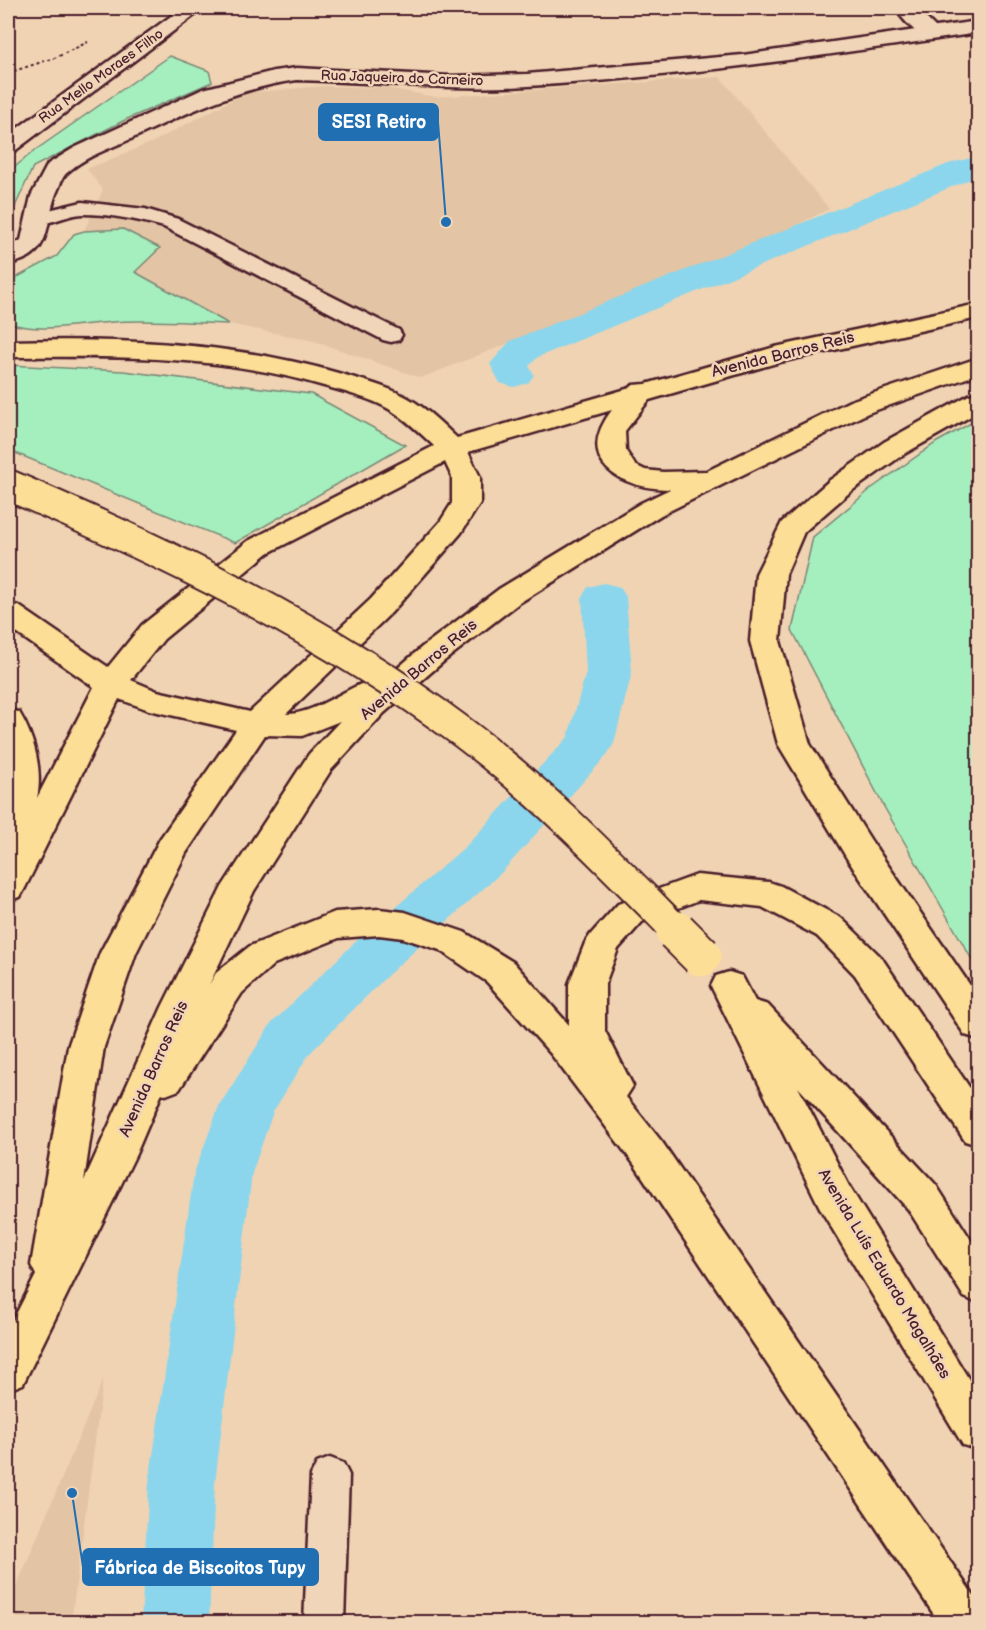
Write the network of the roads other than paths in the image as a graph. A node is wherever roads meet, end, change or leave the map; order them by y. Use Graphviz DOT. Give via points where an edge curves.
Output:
graph roads {
  1 [pos="194,8"];
  2 [pos="905,8"];
  3 [pos="978,27"];
  4 [pos="932,34"];
  5 [pos="8,145"];
  6 [pos="39,218"];
  7 [pos="8,257"];
  8 [pos="978,311"];
  9 [pos="391,335"];
  10 [pos="8,349"];
  11 [pos="978,366"];
  12 [pos="642,392"];
  13 [pos="978,401"];
  14 [pos="452,448"];
  15 [pos="723,475"];
  16 [pos="8,485"];
  17 [pos="8,613"];
  18 [pos="432,654"];
  19 [pos="111,684"];
  20 [pos="8,720"];
  21 [pos="256,724"];
  22 [pos="8,854"];
  23 [pos="8,888"];
  24 [pos="729,986"];
  25 [pos="978,1025"];
  26 [pos="978,1131"];
  27 [pos="648,1153"];
  28 [pos="117,1154"];
  29 [pos="978,1285"];
  30 [pos="46,1297"];
  31 [pos="8,1371"];
  32 [pos="978,1431"];
  33 [pos="330,1475"];
  34 [pos="324,1623"];
  35 [pos="965,1623"];
  1 -- 5 [label="street, Rua Mello Moraes Filho"];
  2 -- 4 [label="street"];
  3 -- 4 [label="street, Rua Jaqueira do Carneiro"];
  4 -- 6 [label="street, Rua Jaqueira do Carneiro" via="743,62 527,80 450,82 297,74 274,77 211,94 73,158 52,175"];
  6 -- 7 [label="street, Rua Jaqueira do Carneiro" via="32,243"];
  6 -- 9 [label="lane" via="82,208 145,214 171,223"];
  8 -- 12 [label="main road, Avenida Barros Reis" via="775,355"];
  10 -- 14 [label="main road" via="126,348 205,354 289,367 398,403"];
  11 -- 15 [label="main road, Avenida Barros Reis" via="859,407"];
  12 -- 14 [label="main road, Avenida Barros Reis"];
  12 -- 15 [label="main road" via="610,436 613,456 621,469 649,479 676,482"];
  13 -- 25 [label="main road" via="894,448 840,486 792,528 771,574 765,641 794,744 860,851"];
  14 -- 19 [label="main road, Avenida Barros Reis" via="258,548 153,632"];
  14 -- 21 [label="main road" via="466,477 465,504 451,527 381,606"];
  15 -- 18 [label="main road, Avenida Barros Reis" via="651,509 582,551 509,596"];
  16 -- 24 [label="main road, Avenida Luís Eduardo Magalhães, bridge" via="153,550 264,606 435,712 520,779 611,864"];
  17 -- 19 [label="main road"];
  18 -- 21 [label="main road" via="343,708 302,725"];
  18 -- 28 [label="main road, Avenida Barros Reis" via="373,706 320,762 239,887 180,1007"];
  19 -- 21 [label="main road" via="149,700"];
  19 -- 23 [label="main road, Avenida Barros Reis"];
  20 -- 22 [label="main road" via="19,751 24,784"];
  21 -- 30 [label="main road" via="172,848 118,953 86,1047"];
  24 -- 29 [label="main road, Avenida Luís Eduardo Magalhães" via="922,1197"];
  24 -- 32 [label="main road, Avenida Luís Eduardo Magalhães" via="835,1198"];
  26 -- 27 [label="main road" via="868,966 829,927 769,894 697,886 630,913 603,943 587,984 587,1031"];
  27 -- 28 [label="main road" via="564,1044 500,972 452,941 405,925 378,922 335,925 262,955 229,983"];
  27 -- 35 [label="main road"];
  28 -- 30 [label="main road, Avenida Barros Reis"];
  30 -- 31 [label="main road, Avenida Barros Reis"];
  33 -- 34 [label="lane"];
}
